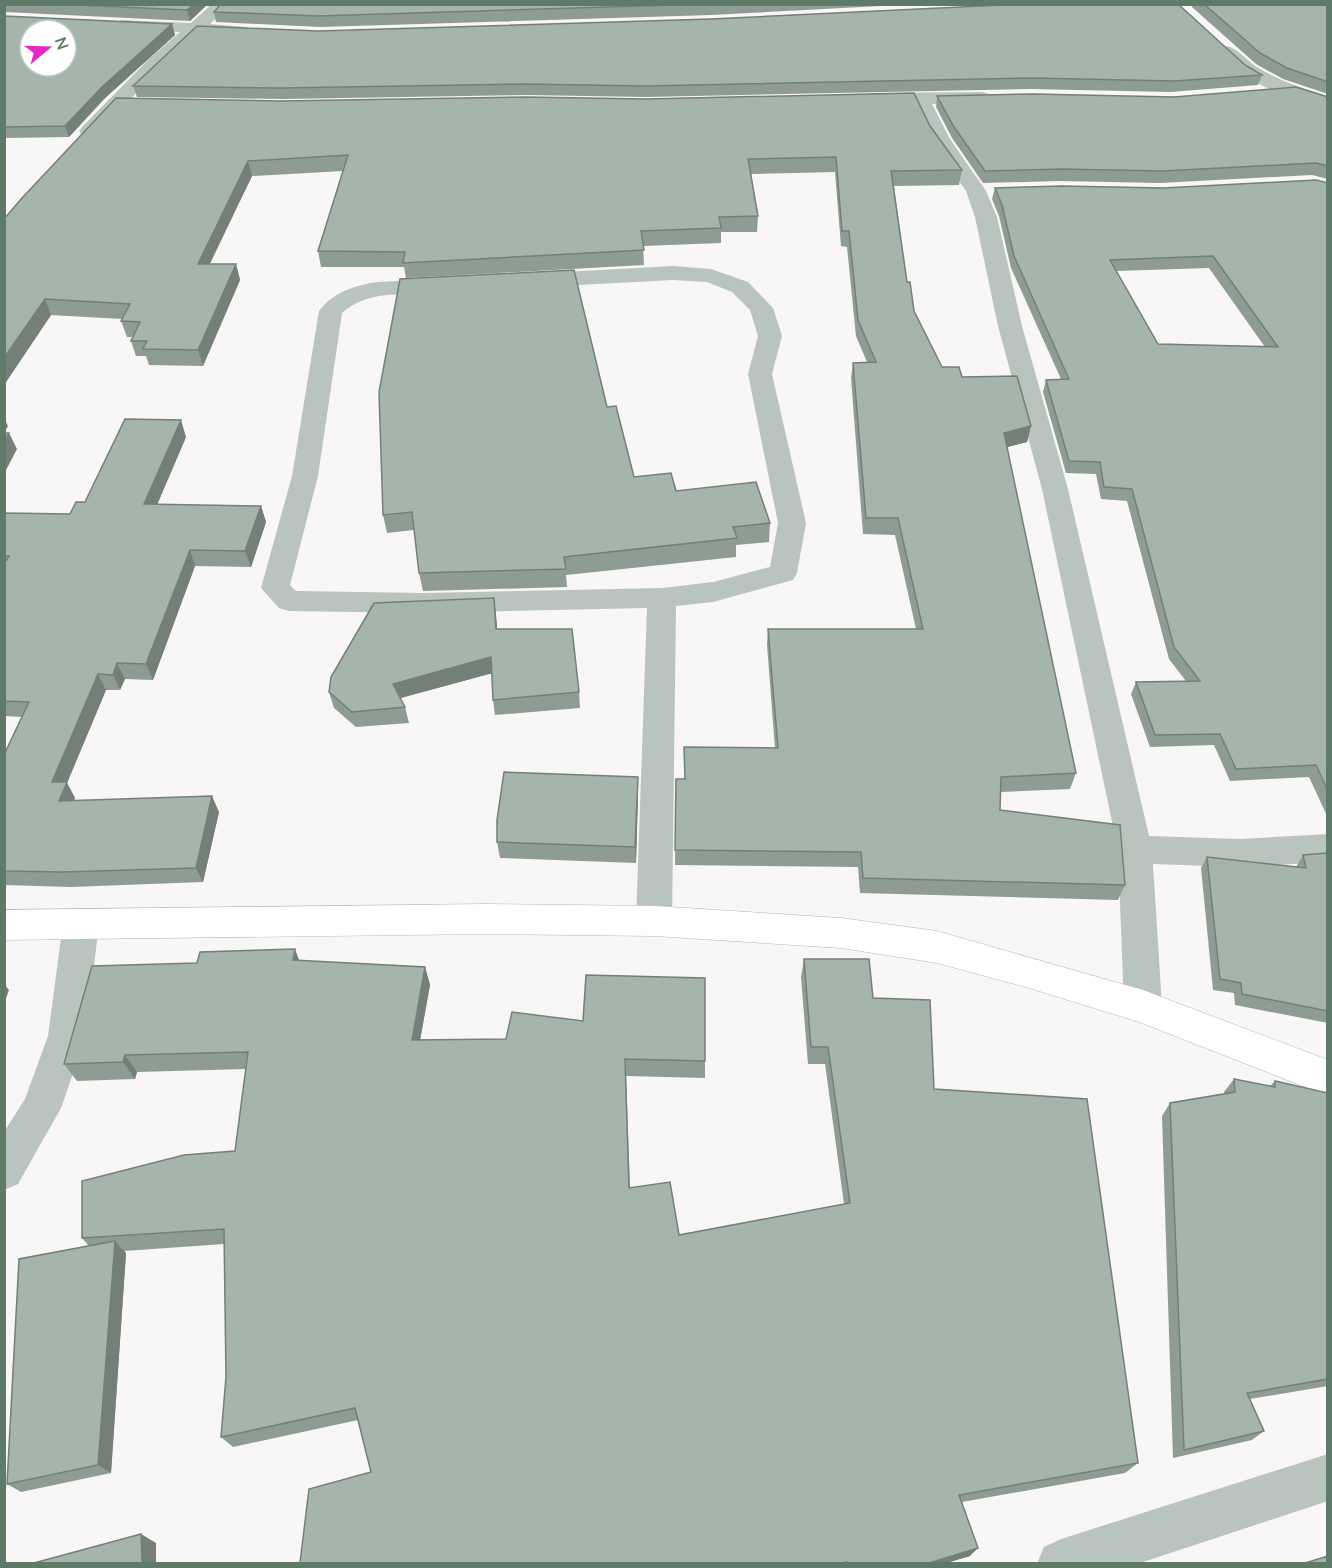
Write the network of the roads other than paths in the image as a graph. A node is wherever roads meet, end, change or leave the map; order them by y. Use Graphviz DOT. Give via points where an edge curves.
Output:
graph roads {
  1 [pos="223,4"];
  2 [pos="112,24"];
  3 [pos="196,27"];
  4 [pos="259,32"];
  5 [pos="1214,40"];
  6 [pos="1291,91"];
  7 [pos="1249,94"];
  8 [pos="919,98"];
  9 [pos="997,98"];
  10 [pos="849,99"];
  11 [pos="1328,102"];
  12 [pos="114,104"];
  13 [pos="136,105"];
  14 [pos="74,147"];
  15 [pos="662,598"];
  16 [pos="1328,848"];
  17 [pos="1135,850"];
  18 [pos="654,921"];
  19 [pos="81,923"];
  20 [pos="4,925"];
  21 [pos="1143,1007"];
  22 [pos="1328,1078"];
  23 [pos="4,1170"];
  24 [pos="1328,1477"];
  25 [pos="1061,1563"];
  1 -- 3 [label="street"];
  2 -- 3 [label="street"];
  3 -- 4 [label="street"];
  3 -- 12 [label="street"];
  5 -- 6 [label="street" via="1249,70"];
  6 -- 7 [label="street"];
  6 -- 11 [label="street"];
  8 -- 9 [label="street"];
  8 -- 10 [label="street"];
  8 -- 17 [label="street" via="940,140 988,191 986,217 1010,326 1054,489"];
  12 -- 13 [label="street"];
  12 -- 14 [label="street"];
  15 -- 15 [label="street" via="423,603 289,601 275,588 306,476 331,311 348,296 369,289 673,273 711,276 740,288 761,308 770,336 760,374 792,523 783,573 713,592"];
  15 -- 18 [label="street"];
  16 -- 17 [label="street" via="1240,853"];
  17 -- 21 [label="street"];
  18 -- 19 [label="street"];
  18 -- 21 [label="street" via="841,933 937,947"];
  19 -- 20 [label="street"];
  19 -- 23 [label="street" via="67,1036 41,1108"];
  21 -- 22 [label="street"];
  24 -- 25 [label="street"];
}
